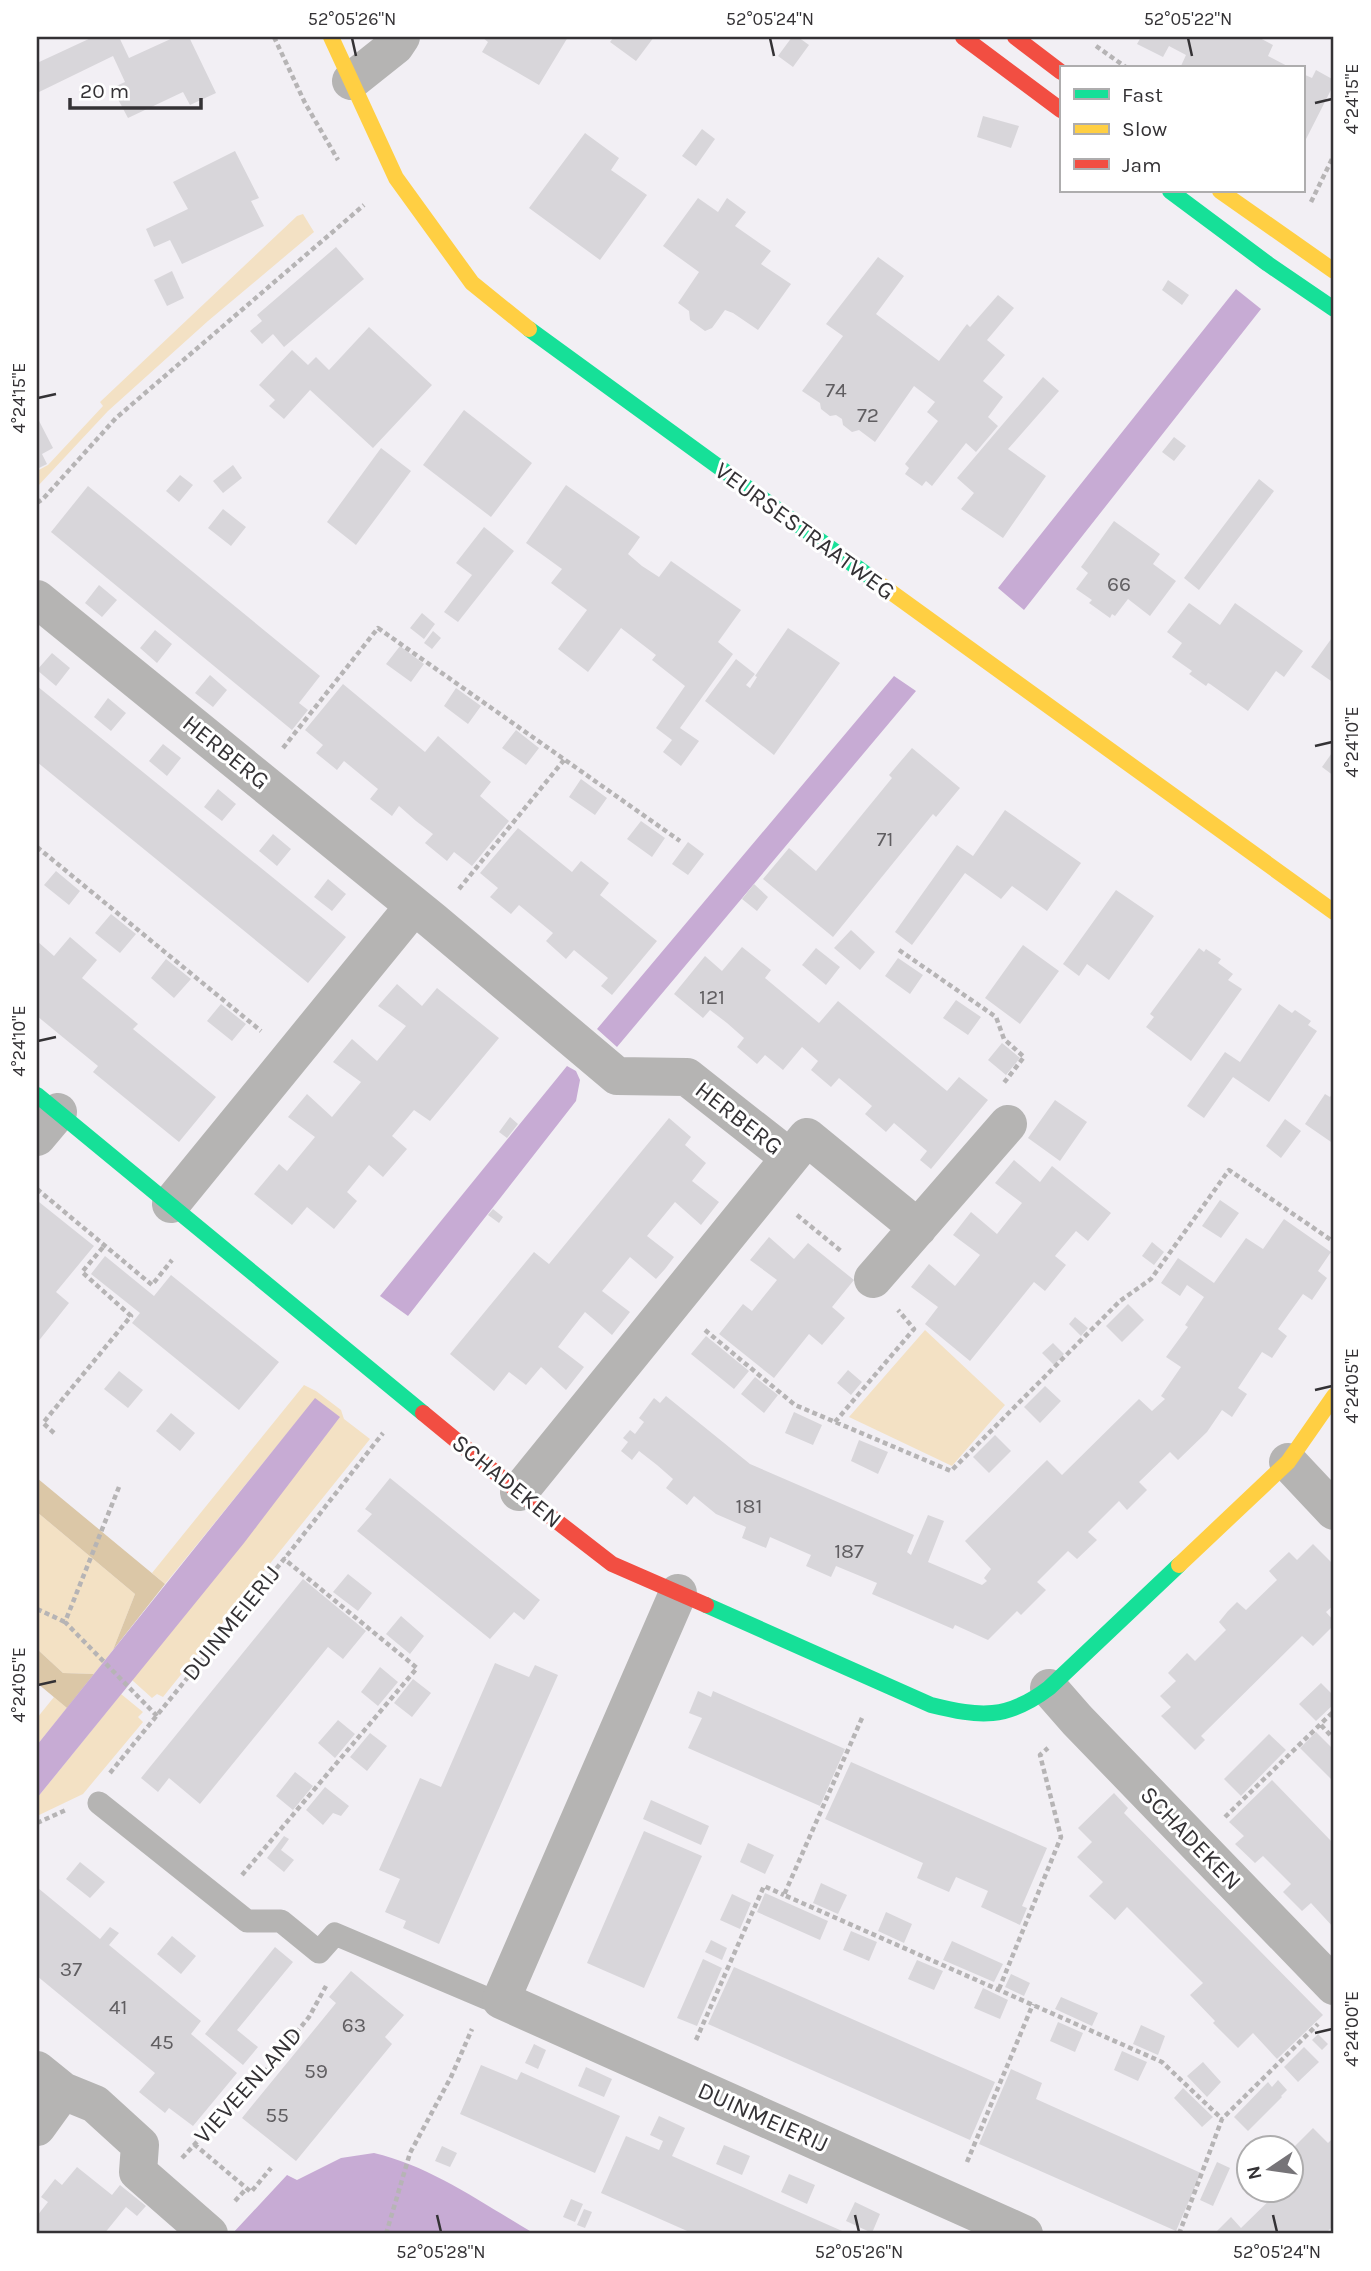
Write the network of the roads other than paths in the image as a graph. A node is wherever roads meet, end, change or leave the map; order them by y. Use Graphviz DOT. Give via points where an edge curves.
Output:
graph roads {
  1 [pos="331,37"];
  2 [pos="401,37"];
  3 [pos="963,37"];
  4 [pos="1015,37"];
  5 [pos="1060,71"];
  6 [pos="351,81"];
  7 [pos="1060,109"];
  8 [pos="1171,192"];
  9 [pos="1221,192"];
  10 [pos="1334,271"];
  11 [pos="1334,309"];
  12 [pos="37,598"];
  13 [pos="1334,912"];
  14 [pos="424,913"];
  15 [pos="44,1115"];
  16 [pos="1008,1124"];
  17 [pos="790,1158"];
  18 [pos="172,1204"];
  19 [pos="918,1228"];
  20 [pos="873,1279"];
  21 [pos="1334,1396"];
  22 [pos="1289,1462"];
  23 [pos="519,1492"];
  24 [pos="1334,1511"];
  25 [pos="678,1593"];
  26 [pos="1049,1688"];
  27 [pos="89,1804"];
  28 [pos="494,1999"];
  29 [pos="1330,2002"];
  30 [pos="50,2080"];
  31 [pos="37,2127"];
  32 [pos="209,2234"];
  33 [pos="1024,2234"];
  1 -- 6 [label="street, VEURSESTRAATWEG"];
  2 -- 6 [label="street"];
  3 -- 7 [label="street"];
  4 -- 5 [label="street"];
  6 -- 13 [label="street, VEURSESTRAATWEG" via="396,178 472,283 554,349"];
  8 -- 11 [label="street"];
  9 -- 10 [label="street"];
  12 -- 14 [label="street, HERBERG"];
  14 -- 17 [label="street, HERBERG" via="617,1076 687,1077"];
  14 -- 18 [label="street" via="291,1056"];
  15 -- 18 [label="street, SCHADEKEN"];
  16 -- 19 [label="street"];
  17 -- 19 [label="street, HERBERG" via="807,1137"];
  17 -- 23 [label="street, HERBERG"];
  18 -- 23 [label="street, SCHADEKEN"];
  19 -- 20 [label="street"];
  21 -- 22 [label="street, SCHADEKEN"];
  22 -- 24 [label="street"];
  22 -- 26 [label="street, SCHADEKEN"];
  23 -- 25 [label="street, SCHADEKEN" via="612,1564"];
  25 -- 26 [label="street, SCHADEKEN" via="931,1705 966,1714 1001,1713 1027,1704"];
  25 -- 28 [label="street"];
  26 -- 29 [label="street, SCHADEKEN" via="1197,1844"];
  27 -- 28 [label="lane, DUINMEIERIJ" via="247,1921 281,1921 319,1952 335,1934"];
  28 -- 33 [label="street, DUINMEIERIJ"];
  30 -- 31 [label="street"];
  30 -- 32 [label="street" via="95,2104 140,2144 138,2172"];
}
